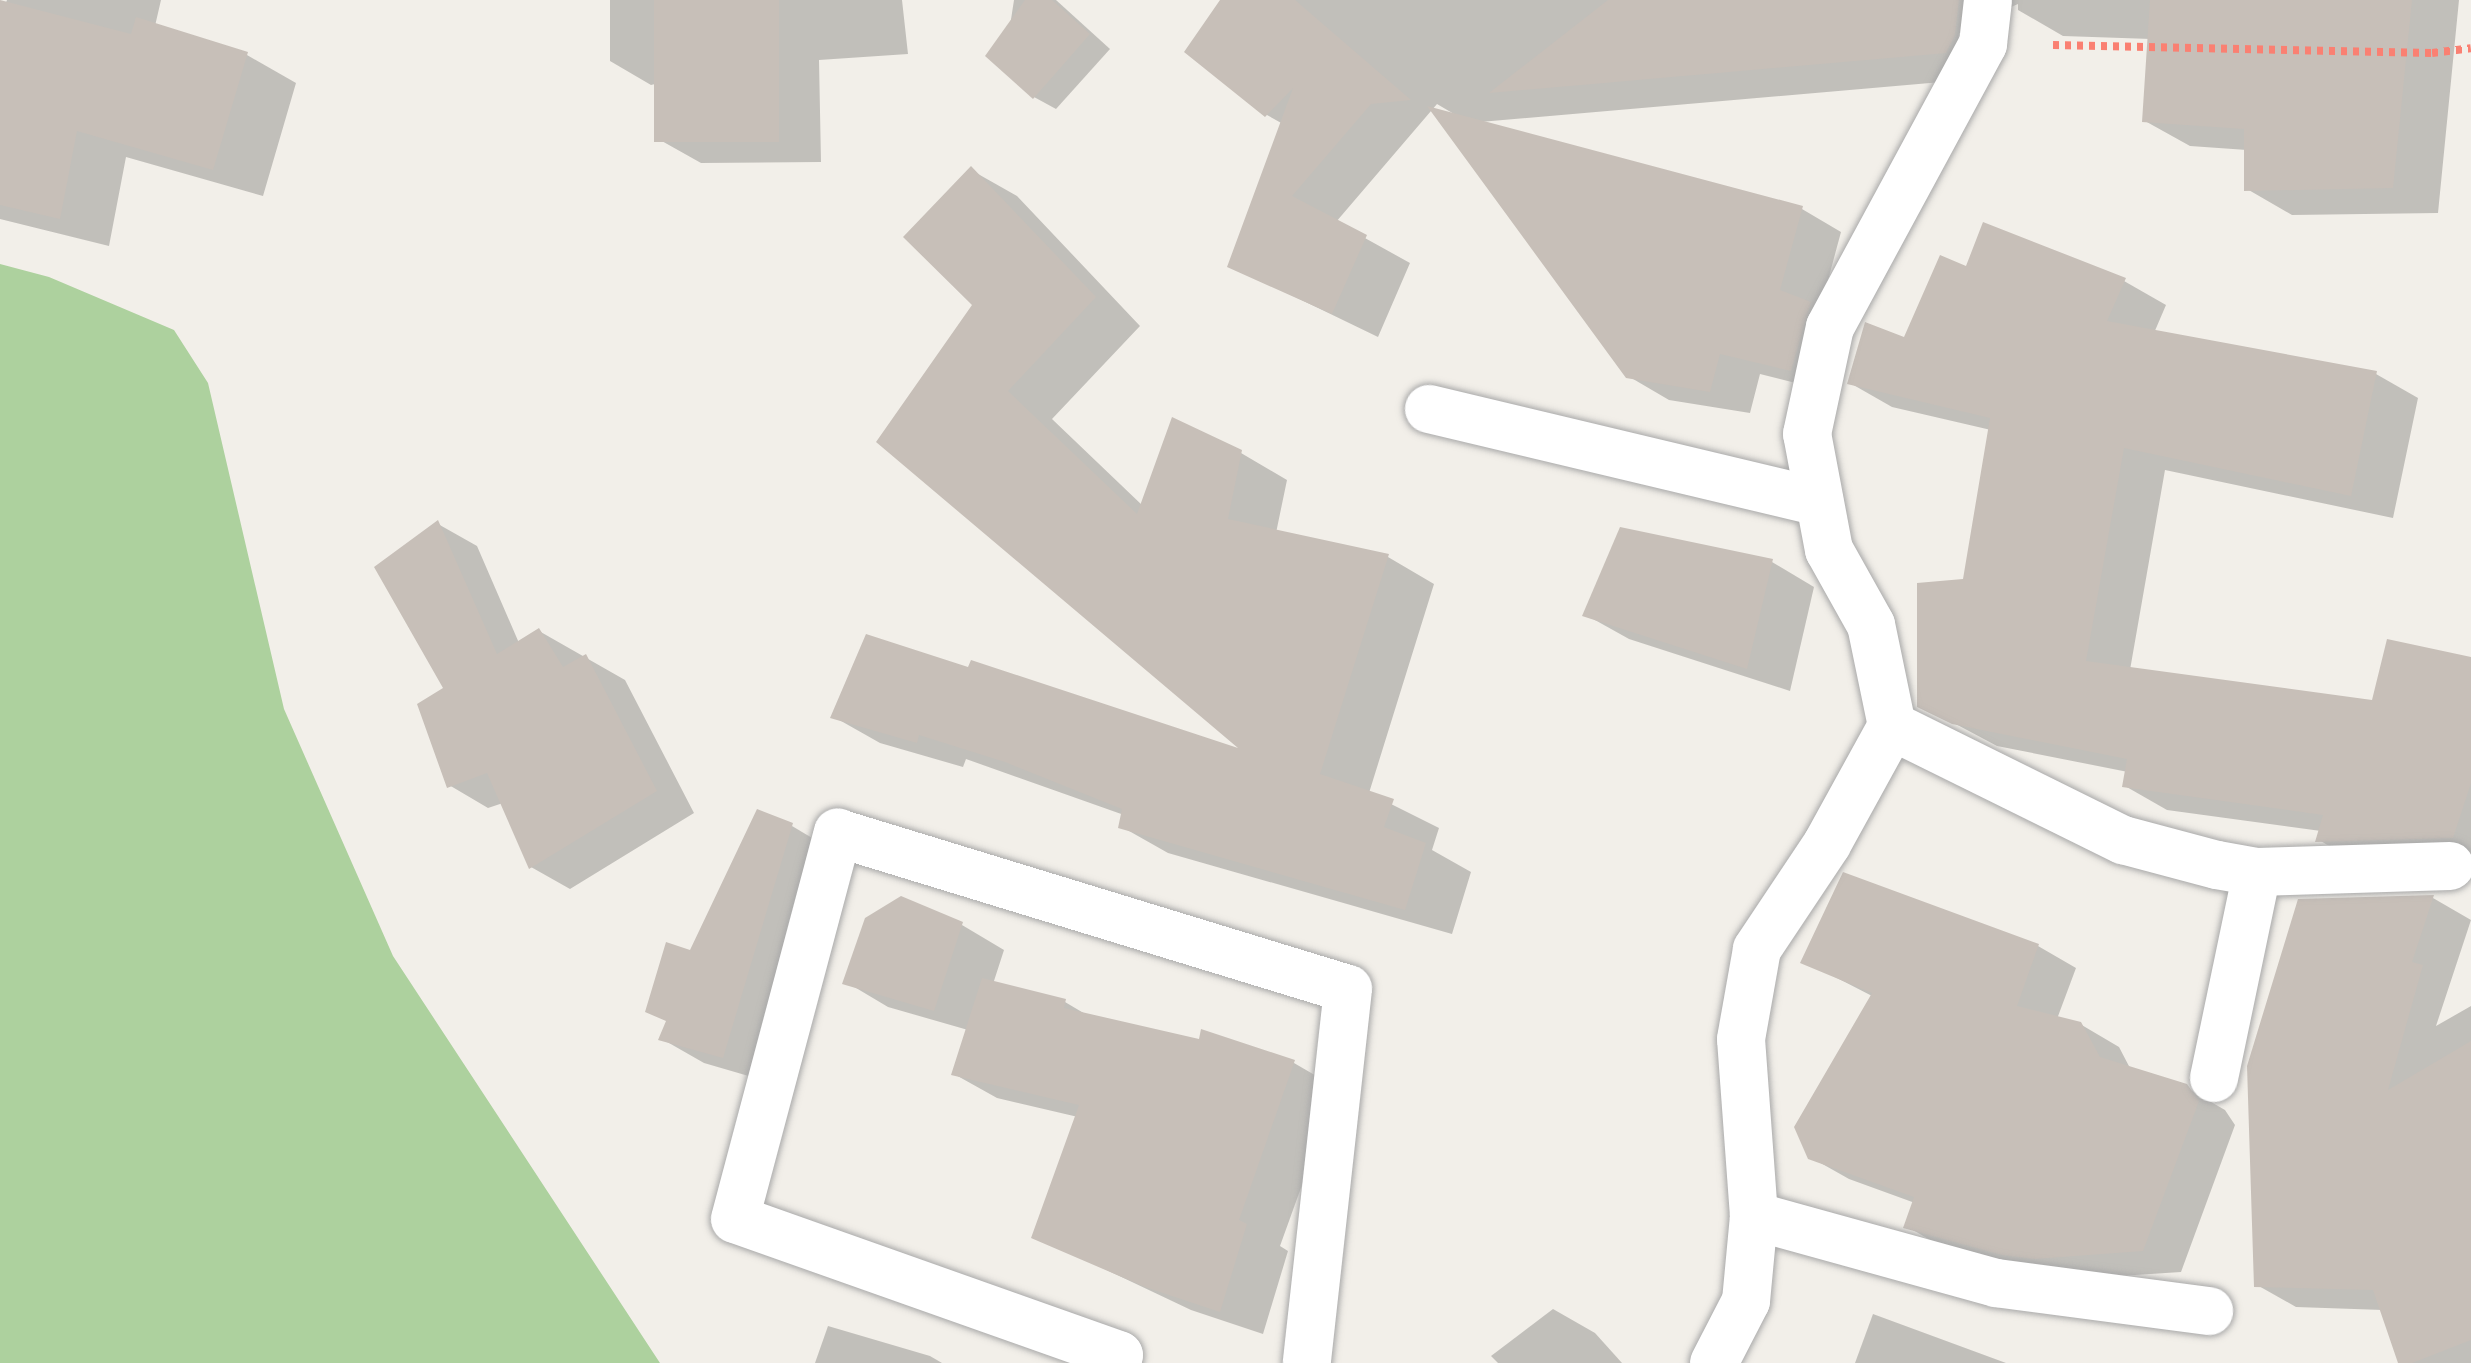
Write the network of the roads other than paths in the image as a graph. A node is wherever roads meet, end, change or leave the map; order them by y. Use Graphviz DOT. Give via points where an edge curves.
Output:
graph roads {
  1 [pos="1985,22"];
  2 [pos="1430,409"];
  3 [pos="1820,502"];
  4 [pos="1892,726"];
  5 [pos="2450,866"];
  6 [pos="2257,872"];
  7 [pos="2214,1078"];
  8 [pos="1754,1216"];
  9 [pos="2209,1311"];
  10 [pos="1117,1363"];
  11 [pos="1307,1363"];
  12 [pos="1714,1363"];
  1 -- 3 [label="lane" via="1830,327 1807,434"];
  2 -- 3 [label="lane"];
  3 -- 4 [label="lane" via="1829,550 1871,625"];
  4 -- 6 [label="lane" via="2123,841"];
  4 -- 8 [label="lane" via="1757,949 1742,1039"];
  5 -- 6 [label="lane"];
  6 -- 7 [label="lane"];
  8 -- 9 [label="lane" via="1996,1282"];
  8 -- 12 [label="lane" via="1746,1301"];
  10 -- 11 [label="lane" via="1119,1354 735,1219 838,833 1348,989"];
}
